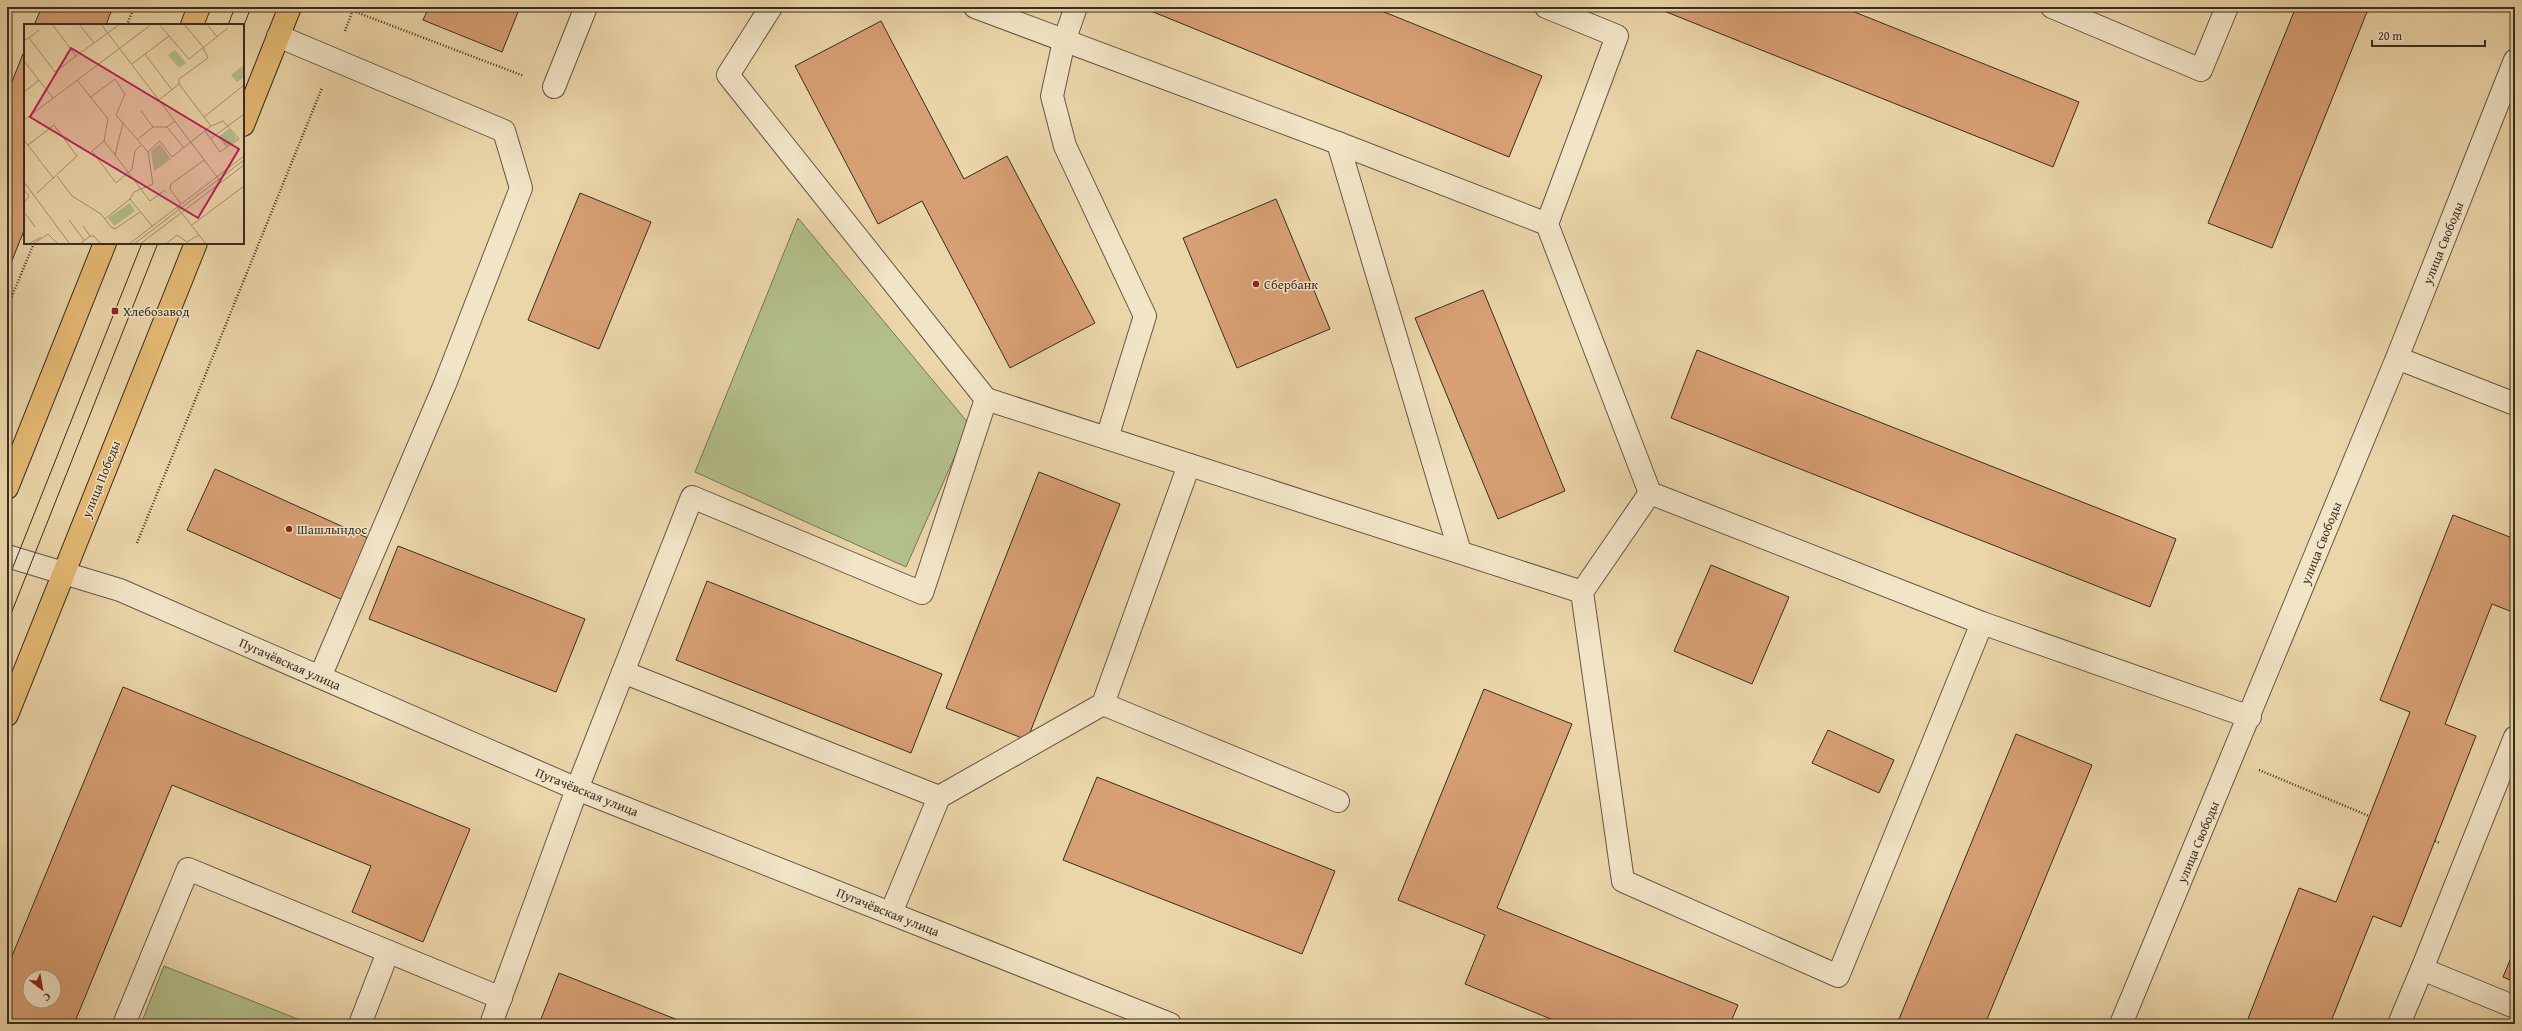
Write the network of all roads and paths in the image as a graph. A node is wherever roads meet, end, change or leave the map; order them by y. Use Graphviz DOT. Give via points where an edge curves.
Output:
graph roads {
  1 [pos="134,7"];
  2 [pos="199,7"];
  3 [pos="290,7"];
  4 [pos="354,7"];
  5 [pos="586,7"];
  6 [pos="771,7"];
  7 [pos="975,7"];
  8 [pos="1076,7"];
  9 [pos="1546,7"];
  10 [pos="2052,7"];
  11 [pos="2227,7"];
  12 [pos="353,11"];
  13 [pos="127,24"];
  14 [pos="192,24"];
  15 [pos="278,36"];
  16 [pos="1064,41"];
  17 [pos="333,59"];
  18 [pos="2515,60"];
  19 [pos="554,87"];
  20 [pos="244,122"];
  21 [pos="1338,143"];
  22 [pos="1547,224"];
  23 [pos="34,244"];
  24 [pos="105,244"];
  25 [pos="196,244"];
  26 [pos="7,308"];
  27 [pos="2397,358"];
  28 [pos="986,399"];
  29 [pos="2515,404"];
  30 [pos="1107,438"];
  31 [pos="1189,465"];
  32 [pos="7,488"];
  33 [pos="1650,493"];
  34 [pos="137,543"];
  35 [pos="1460,552"];
  36 [pos="7,556"];
  37 [pos="63,575"];
  38 [pos="1582,592"];
  39 [pos="1982,623"];
  40 [pos="623,672"];
  41 [pos="320,677"];
  42 [pos="1103,704"];
  43 [pos="7,715"];
  44 [pos="2250,717"];
  45 [pos="2515,737"];
  46 [pos="2233,759"];
  47 [pos="577,789"];
  48 [pos="940,797"];
  49 [pos="1338,801"];
  50 [pos="2369,816"];
  51 [pos="891,913"];
  52 [pos="388,952"];
  53 [pos="2422,969"];
  54 [pos="500,998"];
  55 [pos="2515,1007"];
  56 [pos="124,1024"];
  57 [pos="360,1024"];
  58 [pos="491,1024"];
  59 [pos="1170,1024"];
  60 [pos="2121,1024"];
  61 [pos="2399,1024"];
  1 -- 13 [label="path"];
  2 -- 14 [label="main road"];
  3 -- 15 [label="main road"];
  4 -- 12 [label="path"];
  5 -- 19 [label="street"];
  6 -- 28 [label="street" via="728,75"];
  7 -- 16 [label="street"];
  8 -- 16 [label="street"];
  9 -- 22 [label="street" via="1617,36"];
  10 -- 11 [label="street" via="2202,70"];
  12 -- 17 [label="path"];
  12 -- 19 [label="path"];
  15 -- 17 [label="street"];
  15 -- 20 [label="main road"];
  16 -- 21 [label="street"];
  16 -- 30 [label="street" via="1052,96 1065,146 1145,316"];
  17 -- 34 [label="path"];
  17 -- 41 [label="street" via="504,131 521,188 445,384"];
  18 -- 27 [label="street, улица Свободы"];
  21 -- 22 [label="street"];
  21 -- 35 [label="street"];
  22 -- 33 [label="street"];
  23 -- 26 [label="path"];
  24 -- 32 [label="main road"];
  25 -- 37 [label="main road, улица Победы"];
  27 -- 29 [label="street"];
  27 -- 44 [label="street, улица Свободы"];
  28 -- 30 [label="street"];
  28 -- 40 [label="street" via="922,593 692,497"];
  30 -- 31 [label="street"];
  31 -- 35 [label="street"];
  31 -- 42 [label="street"];
  33 -- 38 [label="street"];
  33 -- 39 [label="street"];
  35 -- 38 [label="street"];
  36 -- 37 [label="street, Пугачёвская улица"];
  37 -- 41 [label="street, Пугачёвская улица" via="120,590"];
  37 -- 43 [label="main road, улица Победы"];
  38 -- 39 [label="street" via="1623,881 1838,976"];
  39 -- 44 [label="street"];
  40 -- 47 [label="street"];
  40 -- 48 [label="street"];
  41 -- 47 [label="street, Пугачёвская улица"];
  42 -- 48 [label="street"];
  42 -- 49 [label="street"];
  44 -- 46 [label="street, улица Свободы"];
  45 -- 53 [label="street"];
  46 -- 50 [label="path"];
  46 -- 60 [label="street, улица Свободы"];
  47 -- 51 [label="street, Пугачёвская улица"];
  47 -- 54 [label="street"];
  48 -- 51 [label="street"];
  51 -- 59 [label="street, Пугачёвская улица"];
  52 -- 54 [label="street"];
  52 -- 56 [label="street" via="188,869"];
  52 -- 57 [label="street"];
  53 -- 55 [label="street"];
  53 -- 61 [label="street"];
  54 -- 58 [label="street"];
}
